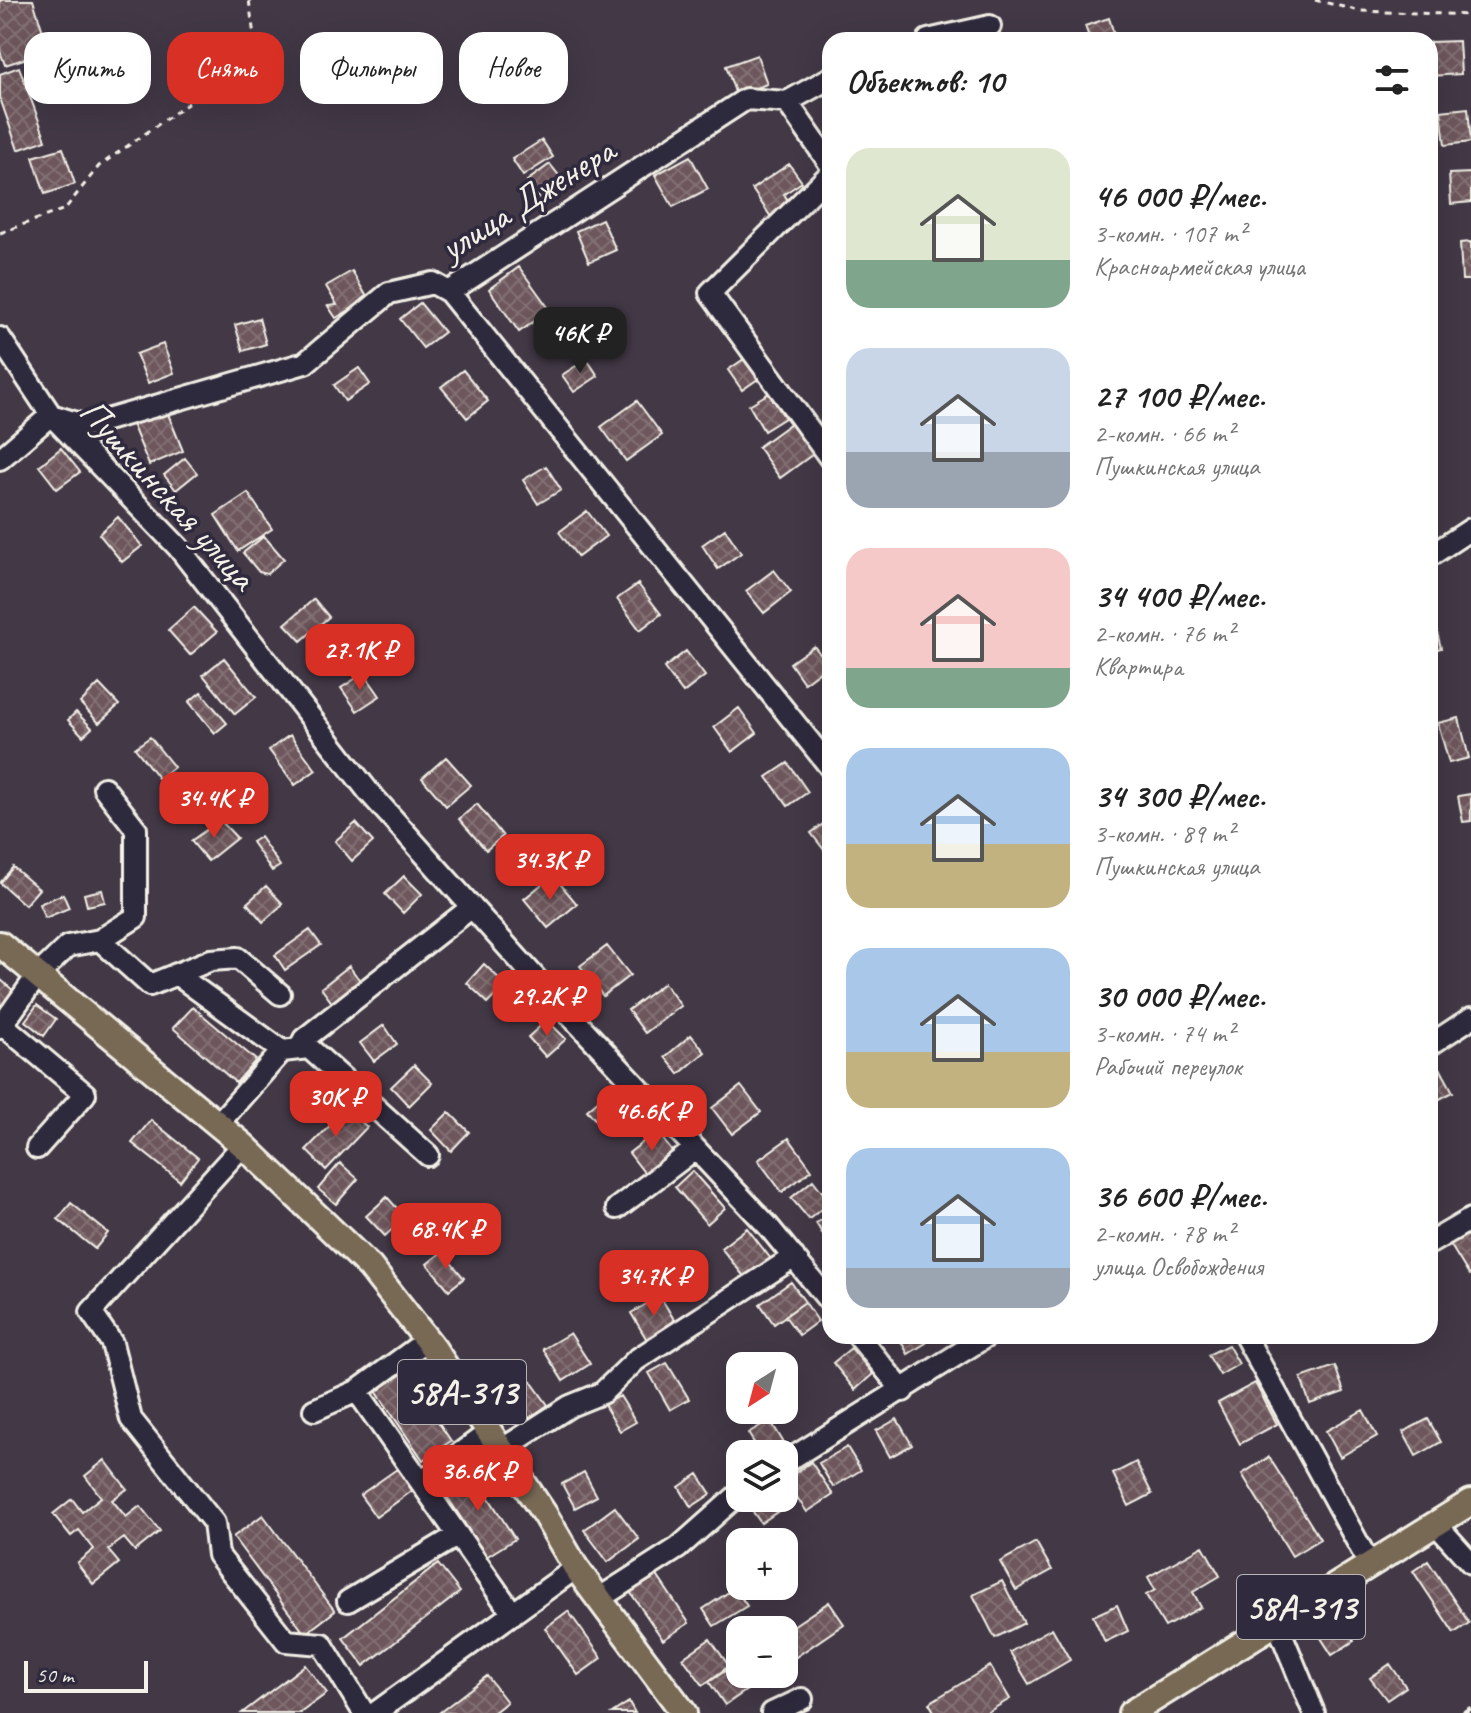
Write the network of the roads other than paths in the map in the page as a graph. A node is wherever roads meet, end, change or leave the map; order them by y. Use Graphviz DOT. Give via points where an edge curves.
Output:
graph roads {
  1 [pos="990,26"];
  2 [pos="963,32"];
  3 [pos="822,82"];
  4 [pos="787,102"];
  5 [pos="822,152"];
  6 [pos="822,182"];
  7 [pos="449,292"];
  8 [pos="0,338"];
  9 [pos="51,415"];
  10 [pos="822,447"];
  11 [pos="0,459"];
  12 [pos="1471,529"];
  13 [pos="1438,551"];
  14 [pos="822,757"];
  15 [pos="104,788"];
  16 [pos="472,907"];
  17 [pos="100,940"];
  18 [pos="0,944"];
  19 [pos="176,974"];
  20 [pos="37,976"];
  21 [pos="280,994"];
  22 [pos="1471,1018"];
  23 [pos="2,1026"];
  24 [pos="1438,1040"];
  25 [pos="290,1050"];
  26 [pos="217,1125"];
  27 [pos="243,1145"];
  28 [pos="37,1148"];
  29 [pos="695,1149"];
  30 [pos="428,1155"];
  31 [pos="617,1208"];
  32 [pos="1471,1219"];
  33 [pos="1438,1238"];
  34 [pos="794,1257"];
  35 [pos="822,1292"];
  36 [pos="427,1340"];
  37 [pos="865,1344"];
  38 [pos="975,1344"];
  39 [pos="1249,1344"];
  40 [pos="357,1391"];
  41 [pos="903,1391"];
  42 [pos="314,1410"];
  43 [pos="495,1441"];
  44 [pos="798,1455"];
  45 [pos="421,1482"];
  46 [pos="1471,1502"];
  47 [pos="726,1505"];
  48 [pos="1436,1524"];
  49 [pos="458,1535"];
  50 [pos="1471,1563"];
  51 [pos="1370,1565"];
  52 [pos="576,1568"];
  53 [pos="600,1598"];
  54 [pos="348,1601"];
  55 [pos="513,1614"];
  56 [pos="1277,1623"];
  57 [pos="802,1699"];
  58 [pos="364,1713"];
  59 [pos="375,1713"];
  60 [pos="684,1713"];
  61 [pos="772,1713"];
  62 [pos="1131,1713"];
  63 [pos="1314,1713"];
  1 -- 2 [label="street"];
  3 -- 4 [label="street"];
  4 -- 5 [label="street"];
  4 -- 7 [label="street, улица Дженера" via="746,99"];
  6 -- 10 [label="street" via="710,293"];
  7 -- 9 [label="street, улица Дженера" via="433,283 389,293 305,363 86,426"];
  7 -- 14 [label="street"];
  8 -- 9 [label="street, Пушкинская улица"];
  9 -- 11 [label="street"];
  9 -- 16 [label="street, Пушкинская улица" via="178,547 368,791"];
  12 -- 13 [label="street"];
  15 -- 17 [label="street" via="136,829 136,917"];
  16 -- 25 [label="street"];
  16 -- 29 [label="street, Пушкинская улица"];
  17 -- 19 [label="street" via="150,985"];
  17 -- 20 [label="street" via="68,946"];
  18 -- 20 [label="main road, 58А-313"];
  19 -- 21 [label="street" via="211,960 238,958"];
  19 -- 25 [label="street"];
  20 -- 23 [label="street"];
  20 -- 26 [label="main road, 58А-313"];
  22 -- 24 [label="street"];
  23 -- 28 [label="street" via="85,1094"];
  25 -- 26 [label="street"];
  25 -- 30 [label="street" via="309,1048"];
  26 -- 27 [label="main road, 58А-313"];
  27 -- 36 [label="main road, 58А-313" via="370,1267"];
  27 -- 58 [label="street" via="91,1312 112,1343 131,1419 214,1523 218,1555 286,1641 322,1644"];
  29 -- 31 [label="street"];
  29 -- 34 [label="street, Пушкинская улица"];
  32 -- 33 [label="street"];
  34 -- 35 [label="street, Пушкинская улица"];
  34 -- 43 [label="street" via="636,1360 602,1393"];
  36 -- 40 [label="street"];
  36 -- 43 [label="main road, 58А-313"];
  37 -- 41 [label="street"];
  38 -- 41 [label="street"];
  39 -- 51 [label="street"];
  40 -- 42 [label="street"];
  40 -- 45 [label="street"];
  41 -- 44 [label="street"];
  43 -- 45 [label="street"];
  43 -- 52 [label="main road, 58А-313"];
  45 -- 49 [label="street"];
  46 -- 48 [label="main road, 58А-313"];
  47 -- 53 [label="street" via="678,1548"];
  48 -- 50 [label="street"];
  48 -- 51 [label="main road, 58А-313"];
  49 -- 54 [label="street"];
  49 -- 55 [label="street"];
  51 -- 56 [label="main road, 58А-313"];
  52 -- 53 [label="main road, 58А-313"];
  52 -- 55 [label="street"];
  53 -- 60 [label="main road, 58А-313"];
  55 -- 59 [label="street"];
  56 -- 62 [label="main road, 58А-313"];
  56 -- 63 [label="street"];
  57 -- 61 [label="street"];
}
